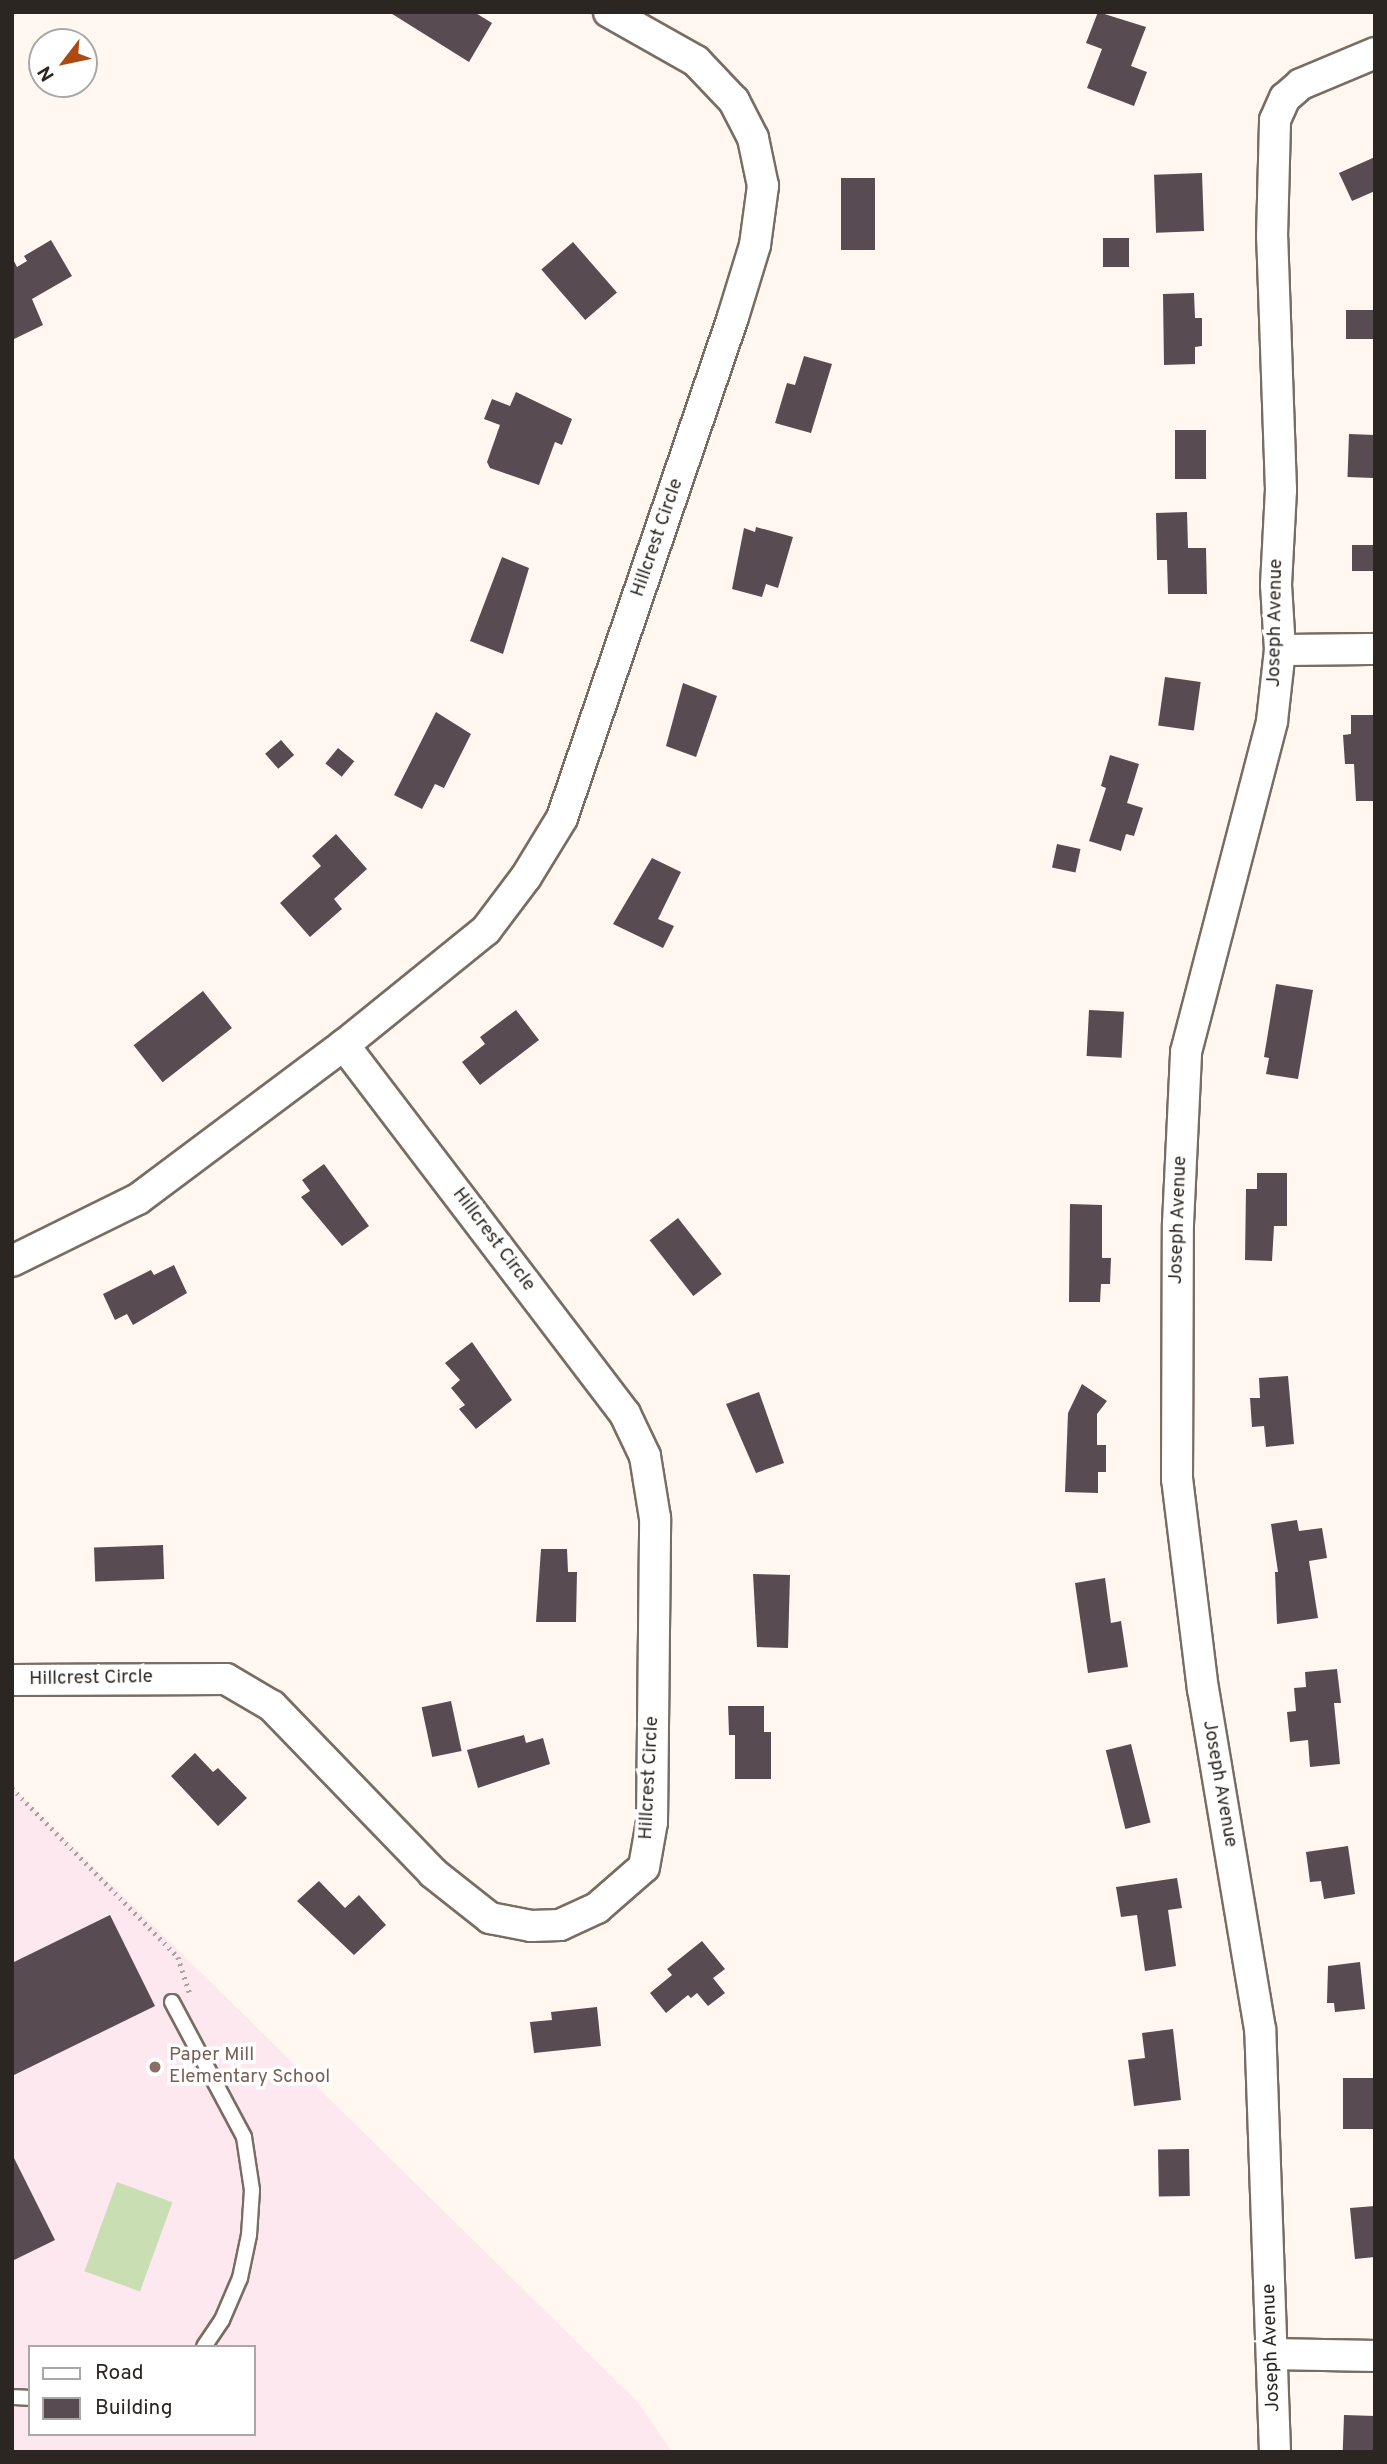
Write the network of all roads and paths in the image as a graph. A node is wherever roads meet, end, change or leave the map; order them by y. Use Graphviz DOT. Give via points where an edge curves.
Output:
graph roads {
  1 [pos="608,12"];
  2 [pos="1375,53"];
  3 [pos="1375,649"];
  4 [pos="1280,650"];
  5 [pos="344,1045"];
  6 [pos="12,1261"];
  7 [pos="12,1680"];
  8 [pos="12,1788"];
  9 [pos="172,2002"];
  10 [pos="205,2345"];
  11 [pos="1272,2354"];
  12 [pos="1375,2356"];
  13 [pos="1275,2452"];
  1 -- 5 [label="street, Hillcrest Circle" via="696,61 733,101 753,138 762,186 755,246 562,818 491,925"];
  2 -- 4 [label="street, Joseph Avenue" via="1301,84 1284,98 1275,120 1272,237 1281,478 1276,585"];
  3 -- 4 [label="street"];
  4 -- 11 [label="street, Joseph Avenue" via="1269,733 1186,1052 1177,1357 1177,1479 1187,1573 1260,2029"];
  5 -- 6 [label="street, Hillcrest Circle" via="138,1199"];
  5 -- 7 [label="street, Hillcrest Circle" via="625,1414 645,1455 656,1518 652,1822 644,1867 597,1908 560,1925 531,1926 490,1918 433,1873 272,1706 226,1679"];
  8 -- 9 [label="path" via="178,1957 192,1994"];
  9 -- 10 [label="lane" via="244,2137 252,2190 240,2278"];
  11 -- 12 [label="street"];
  11 -- 13 [label="street, Joseph Avenue"];
}
